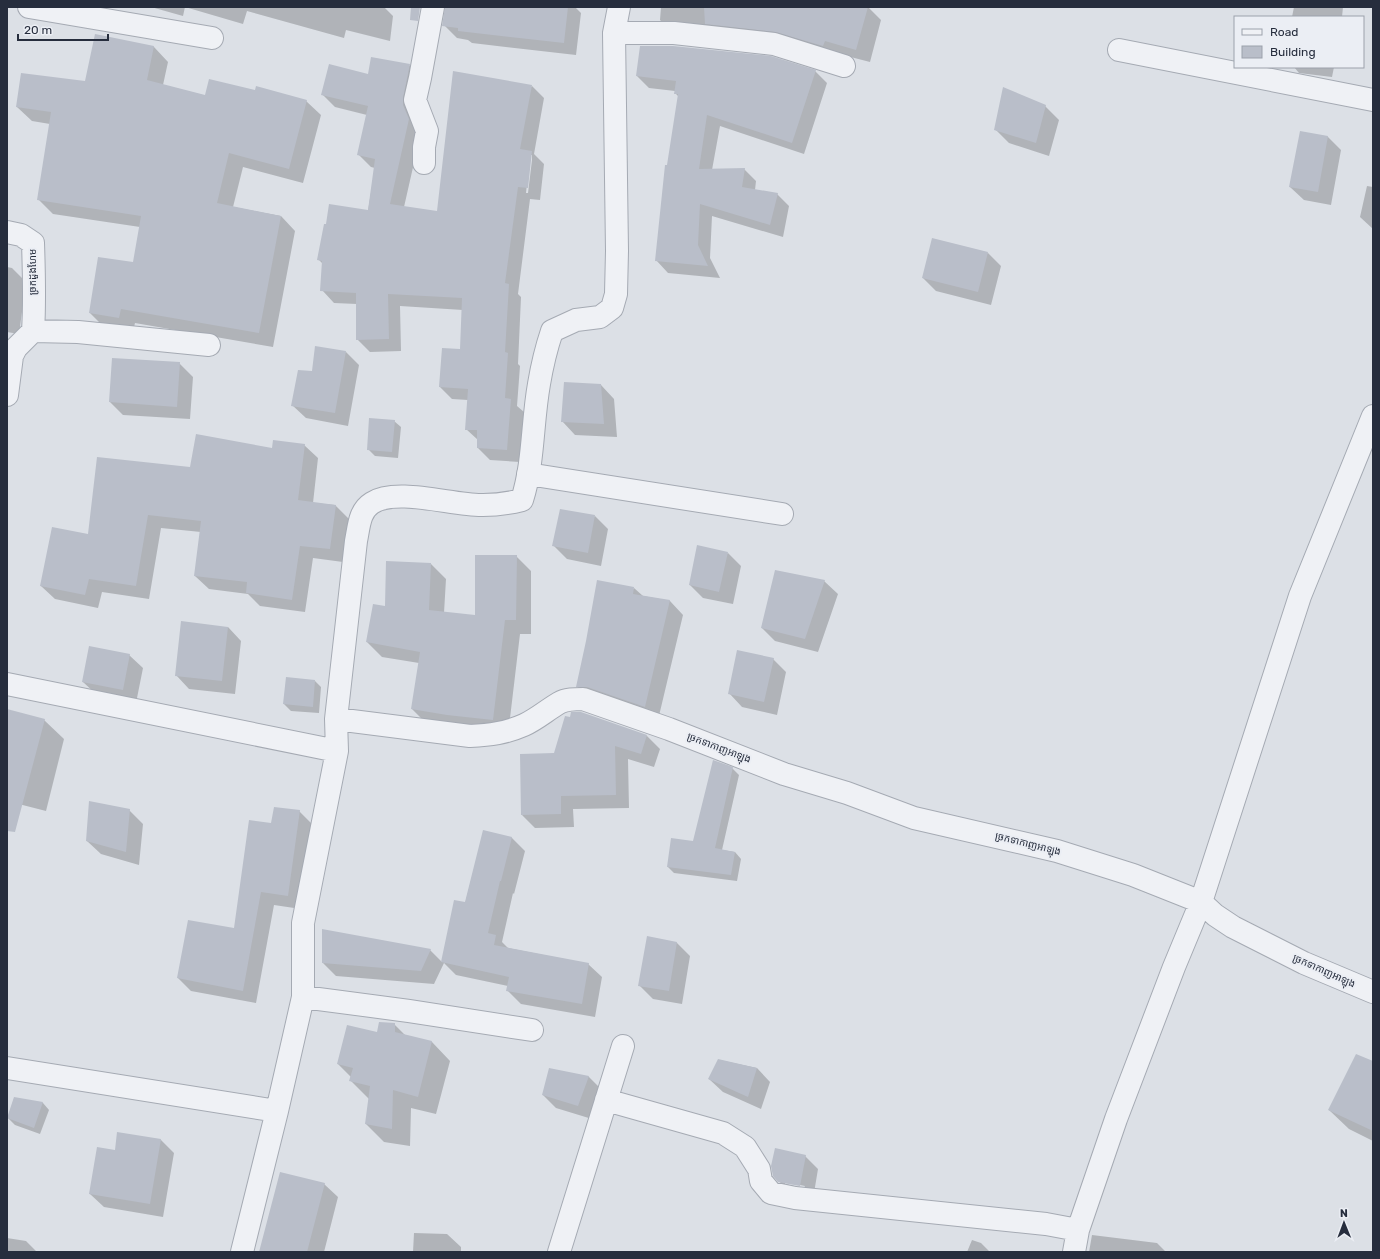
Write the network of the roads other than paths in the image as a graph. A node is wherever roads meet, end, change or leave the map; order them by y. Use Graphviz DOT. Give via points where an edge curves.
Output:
graph roads {
  1 [pos="29,7"];
  2 [pos="433,7"];
  3 [pos="619,7"];
  4 [pos="614,34"];
  5 [pos="212,38"];
  6 [pos="1119,50"];
  7 [pos="844,66"];
  8 [pos="1373,100"];
  9 [pos="424,163"];
  10 [pos="7,232"];
  11 [pos="33,331"];
  12 [pos="209,345"];
  13 [pos="7,395"];
  14 [pos="1373,416"];
  15 [pos="528,474"];
  16 [pos="782,514"];
  17 [pos="7,684"];
  18 [pos="336,720"];
  19 [pos="337,751"];
  20 [pos="1201,902"];
  21 [pos="1373,992"];
  22 [pos="303,997"];
  23 [pos="532,1030"];
  24 [pos="623,1046"];
  25 [pos="7,1068"];
  26 [pos="606,1100"];
  27 [pos="277,1111"];
  28 [pos="1078,1230"];
  29 [pos="242,1252"];
  30 [pos="560,1252"];
  31 [pos="1074,1252"];
  1 -- 5 [label="street"];
  2 -- 9 [label="street" via="415,100 427,131"];
  3 -- 4 [label="street"];
  4 -- 7 [label="street" via="674,33 774,44"];
  4 -- 15 [label="street" via="616,294 612,308 600,317 576,320 552,331 538,385"];
  6 -- 8 [label="street"];
  10 -- 11 [label="street, ច្រកដួងហែម" via="21,235 33,243"];
  11 -- 12 [label="street" via="78,332"];
  11 -- 13 [label="street" via="16,348 12,356"];
  14 -- 20 [label="street" via="1300,596"];
  15 -- 16 [label="street"];
  15 -- 18 [label="street" via="522,500 507,504 482,505 388,496 371,503 361,516 356,541"];
  17 -- 19 [label="street"];
  18 -- 19 [label="street"];
  18 -- 20 [label="street, ច្រកទាកាញអាឡុង" via="470,736 491,735 525,724 559,703 583,699 784,774 914,818 1057,851 1133,875"];
  19 -- 22 [label="street" via="303,923"];
  20 -- 21 [label="street, ច្រកទាកាញអាឡុង" via="1233,927 1304,963"];
  20 -- 28 [label="street" via="1116,1119"];
  22 -- 23 [label="street"];
  22 -- 27 [label="street"];
  24 -- 26 [label="street"];
  25 -- 27 [label="street"];
  26 -- 28 [label="street" via="723,1133 745,1147 759,1169 761,1181 771,1193 795,1198 1039,1223"];
  26 -- 30 [label="street"];
  27 -- 29 [label="street"];
  28 -- 31 [label="street"];
}
